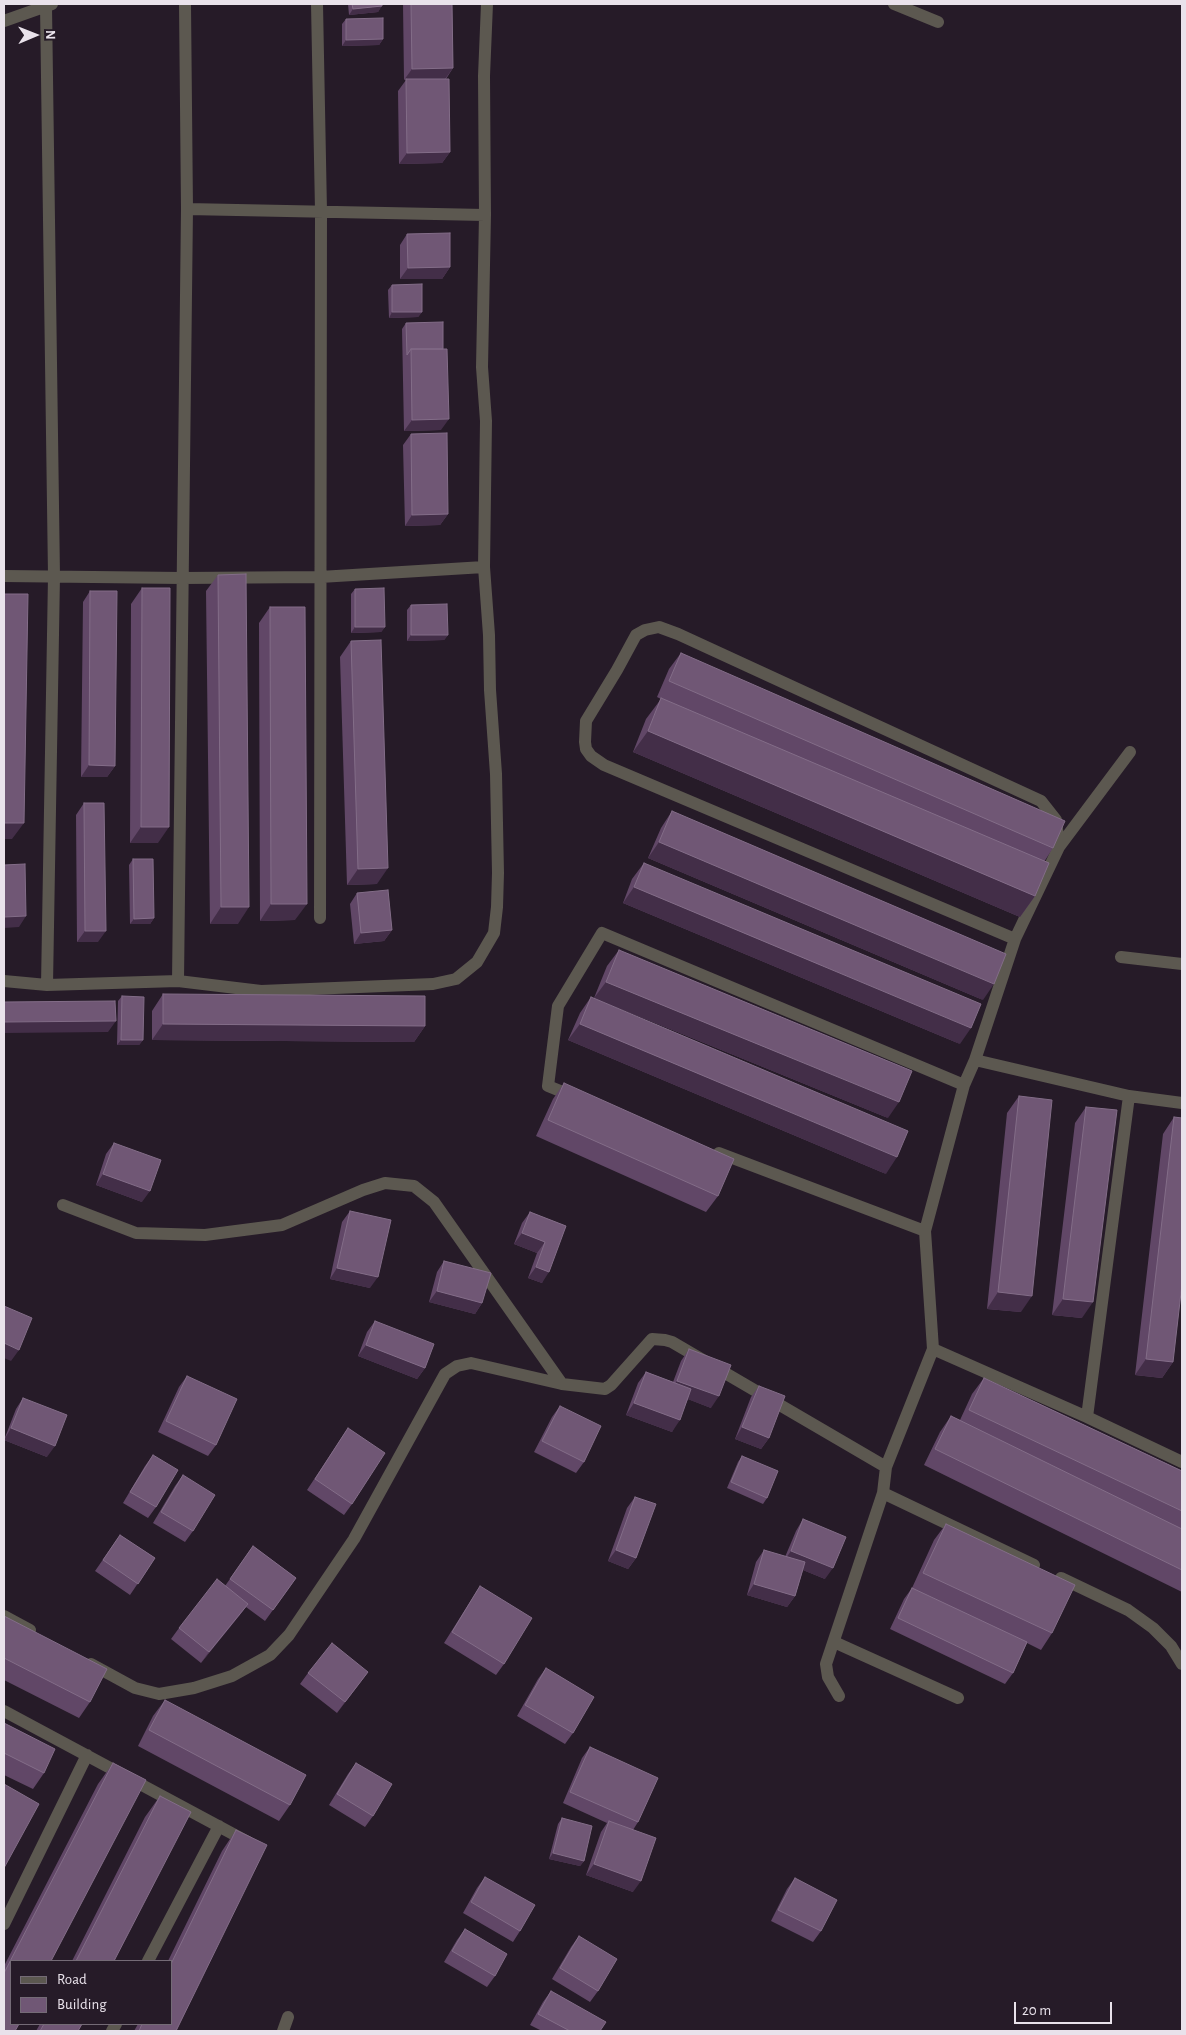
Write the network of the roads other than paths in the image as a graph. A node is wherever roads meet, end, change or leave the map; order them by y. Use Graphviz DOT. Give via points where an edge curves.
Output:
graph roads {
  1 [pos="186,4"];
  2 [pos="317,4"];
  3 [pos="487,4"];
  4 [pos="894,4"];
  5 [pos="49,5"];
  6 [pos="4,21"];
  7 [pos="938,22"];
  8 [pos="187,209"];
  9 [pos="321,211"];
  10 [pos="485,215"];
  11 [pos="484,567"];
  12 [pos="4,576"];
  13 [pos="54,576"];
  14 [pos="320,577"];
  15 [pos="182,578"];
  16 [pos="1130,752"];
  17 [pos="1059,847"];
  18 [pos="320,918"];
  19 [pos="1015,939"];
  20 [pos="1121,958"];
  21 [pos="1182,964"];
  22 [pos="4,981"];
  23 [pos="178,981"];
  24 [pos="47,985"];
  25 [pos="974,1060"];
  26 [pos="964,1085"];
  27 [pos="1129,1096"];
  28 [pos="585,1101"];
  29 [pos="1182,1103"];
  30 [pos="703,1147"];
  31 [pos="63,1205"];
  32 [pos="925,1231"];
  33 [pos="933,1349"];
  34 [pos="562,1384"];
  35 [pos="1087,1417"];
  36 [pos="1182,1462"];
  37 [pos="886,1467"];
  38 [pos="883,1493"];
  39 [pos="4,1616"];
  40 [pos="38,1635"];
  41 [pos="834,1642"];
  42 [pos="81,1659"];
  43 [pos="1182,1664"];
  44 [pos="839,1696"];
  45 [pos="958,1698"];
  46 [pos="4,1711"];
  47 [pos="86,1756"];
  48 [pos="219,1826"];
  49 [pos="256,1846"];
  50 [pos="4,1924"];
  51 [pos="149,1960"];
  52 [pos="288,2017"];
  53 [pos="283,2031"];
  1 -- 8 [label="street"];
  2 -- 9 [label="street"];
  3 -- 10 [label="street"];
  4 -- 7 [label="street"];
  5 -- 6 [label="street"];
  5 -- 13 [label="street"];
  8 -- 9 [label="street"];
  8 -- 15 [label="street"];
  9 -- 10 [label="street"];
  9 -- 14 [label="street"];
  10 -- 11 [label="street" via="482,367 486,421"];
  11 -- 14 [label="street"];
  11 -- 23 [label="street" via="496,774 498,873 494,933 476,962 456,979 405,986 261,991"];
  12 -- 13 [label="street"];
  13 -- 15 [label="street"];
  13 -- 24 [label="street"];
  14 -- 15 [label="street"];
  14 -- 18 [label="street"];
  15 -- 23 [label="street"];
  16 -- 17 [label="street"];
  17 -- 19 [label="street"];
  17 -- 19 [label="street" via="1056,820 1041,802 659,628 645,630 636,636 586,721 586,749 604,765"];
  19 -- 25 [label="street"];
  20 -- 21 [label="street"];
  22 -- 24 [label="street"];
  23 -- 24 [label="street"];
  25 -- 26 [label="street"];
  25 -- 27 [label="street"];
  26 -- 28 [label="street" via="602,933 558,1006 548,1086"];
  26 -- 32 [label="street"];
  27 -- 29 [label="street"];
  27 -- 35 [label="street"];
  30 -- 32 [label="street"];
  31 -- 34 [label="street" via="136,1233 205,1235 282,1225 385,1183 414,1186 434,1202"];
  32 -- 33 [label="street"];
  33 -- 35 [label="street"];
  33 -- 37 [label="street"];
  34 -- 37 [label="street" via="604,1389 652,1339 665,1340"];
  34 -- 42 [label="street" via="471,1363 457,1366 445,1374 354,1539 289,1635 270,1656 248,1669 194,1688 159,1694 135,1688"];
  35 -- 36 [label="street"];
  37 -- 38 [label="street"];
  38 -- 41 [label="street"];
  38 -- 43 [label="street" via="1128,1610 1153,1628 1171,1646"];
  39 -- 40 [label="street"];
  41 -- 44 [label="street" via="826,1664 828,1677"];
  41 -- 45 [label="street"];
  46 -- 47 [label="street"];
  47 -- 48 [label="street"];
  47 -- 50 [label="street"];
  48 -- 49 [label="street"];
  48 -- 51 [label="street"];
  52 -- 53 [label="street"];
}
